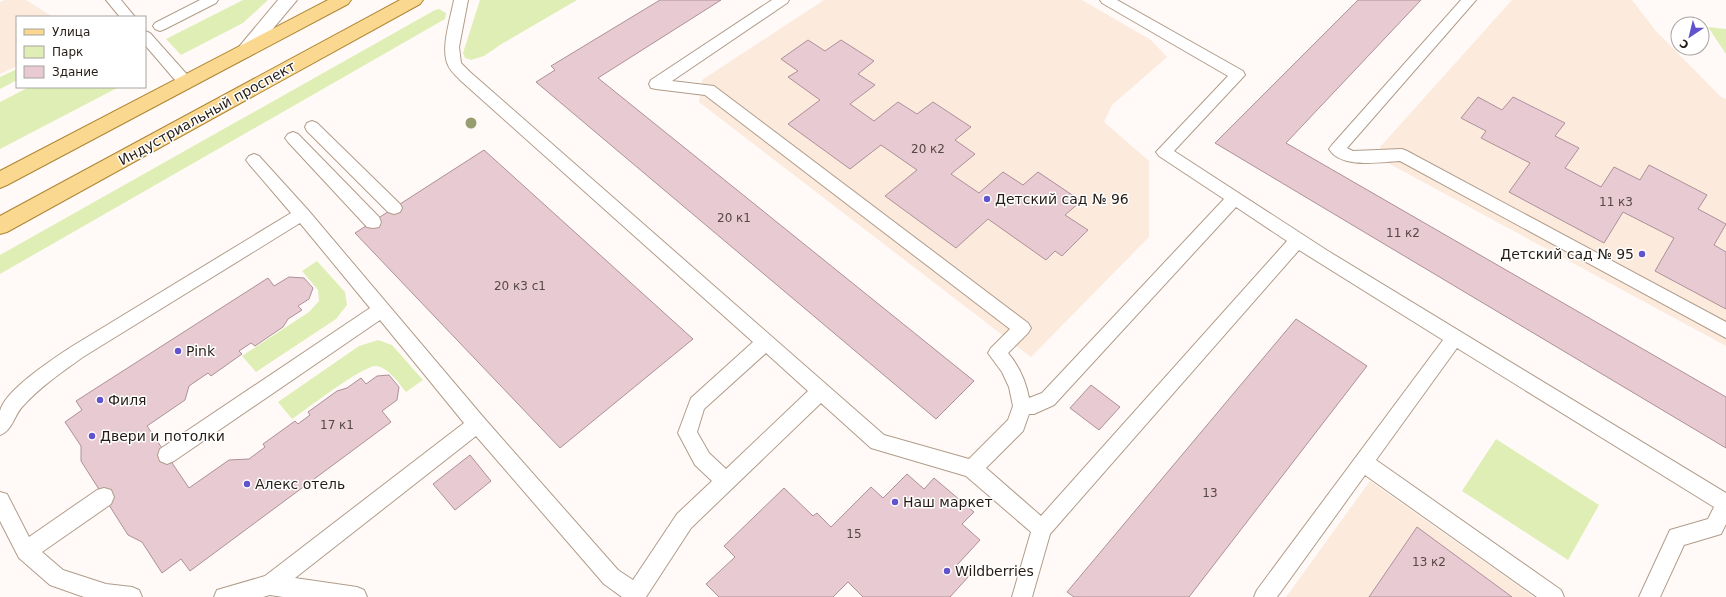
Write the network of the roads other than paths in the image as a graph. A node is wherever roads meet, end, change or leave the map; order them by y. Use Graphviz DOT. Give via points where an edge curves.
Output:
graph roads {
  1 [pos="113,0"];
  2 [pos="211,0"];
  3 [pos="288,0"];
  4 [pos="342,0"];
  5 [pos="414,0"];
  6 [pos="461,0"];
  7 [pos="782,0"];
  8 [pos="1107,0"];
  9 [pos="1469,0"];
  10 [pos="127,16"];
  11 [pos="160,26"];
  12 [pos="146,37"];
  13 [pos="244,52"];
  14 [pos="186,83"];
  15 [pos="312,127"];
  16 [pos="293,138"];
  17 [pos="254,160"];
  18 [pos="0,180"];
  19 [pos="1234,199"];
  20 [pos="394,208"];
  21 [pos="302,214"];
  22 [pos="373,222"];
  23 [pos="0,226"];
  24 [pos="1297,241"];
  25 [pos="381,310"];
  26 [pos="1726,331"];
  27 [pos="1454,338"];
  28 [pos="766,342"];
  29 [pos="820,391"];
  30 [pos="1022,406"];
  31 [pos="477,424"];
  32 [pos="0,427"];
  33 [pos="167,455"];
  34 [pos="1364,462"];
  35 [pos="972,469"];
  36 [pos="726,482"];
  37 [pos="104,497"];
  38 [pos="0,501"];
  39 [pos="1726,504"];
  40 [pos="1042,529"];
  41 [pos="26,551"];
  42 [pos="270,585"];
  43 [pos="634,595"];
  44 [pos="132,597"];
  45 [pos="224,597"];
  46 [pos="357,597"];
  47 [pos="1022,597"];
  48 [pos="1264,597"];
  49 [pos="1554,597"];
  50 [pos="1649,597"];
  1 -- 10 [label="lane"];
  2 -- 11 [label="lane"];
  3 -- 13 [label="street"];
  4 -- 13 [label="main road"];
  5 -- 23 [label="main road, Индустриальный проспект"];
  6 -- 28 [label="lane" via="452,47 454,64 461,72"];
  7 -- 30 [label="lane" via="656,84 709,90 1022,328 997,353 1009,367 1018,387"];
  8 -- 19 [label="lane" via="1238,74 1164,152"];
  9 -- 26 [label="lane" via="1337,149 1351,157 1402,154"];
  12 -- 14 [label="lane"];
  13 -- 14 [label="main road"];
  14 -- 18 [label="main road"];
  15 -- 20 [label="lane"];
  16 -- 22 [label="lane"];
  17 -- 21 [label="lane"];
  19 -- 24 [label="lane"];
  19 -- 30 [label="lane" via="1048,399 1034,406"];
  21 -- 25 [label="lane"];
  21 -- 32 [label="lane" via="77,352 46,374 15,402"];
  24 -- 27 [label="lane"];
  24 -- 40 [label="lane"];
  25 -- 31 [label="lane"];
  25 -- 33 [label="lane"];
  27 -- 34 [label="lane"];
  27 -- 39 [label="lane"];
  28 -- 29 [label="lane"];
  28 -- 36 [label="lane" via="697,404 687,432 702,459"];
  29 -- 35 [label="lane" via="878,442"];
  29 -- 36 [label="lane"];
  30 -- 35 [label="lane" via="1016,425"];
  31 -- 42 [label="lane"];
  31 -- 43 [label="lane" via="610,577"];
  34 -- 48 [label="lane"];
  34 -- 49 [label="lane"];
  35 -- 40 [label="lane"];
  36 -- 43 [label="lane" via="684,521"];
  37 -- 41 [label="lane"];
  38 -- 41 [label="lane"];
  39 -- 50 [label="lane" via="1714,527 1677,537"];
  40 -- 47 [label="lane"];
  41 -- 44 [label="lane" via="57,578 106,594"];
  42 -- 45 [label="lane"];
  42 -- 46 [label="lane"];
}
